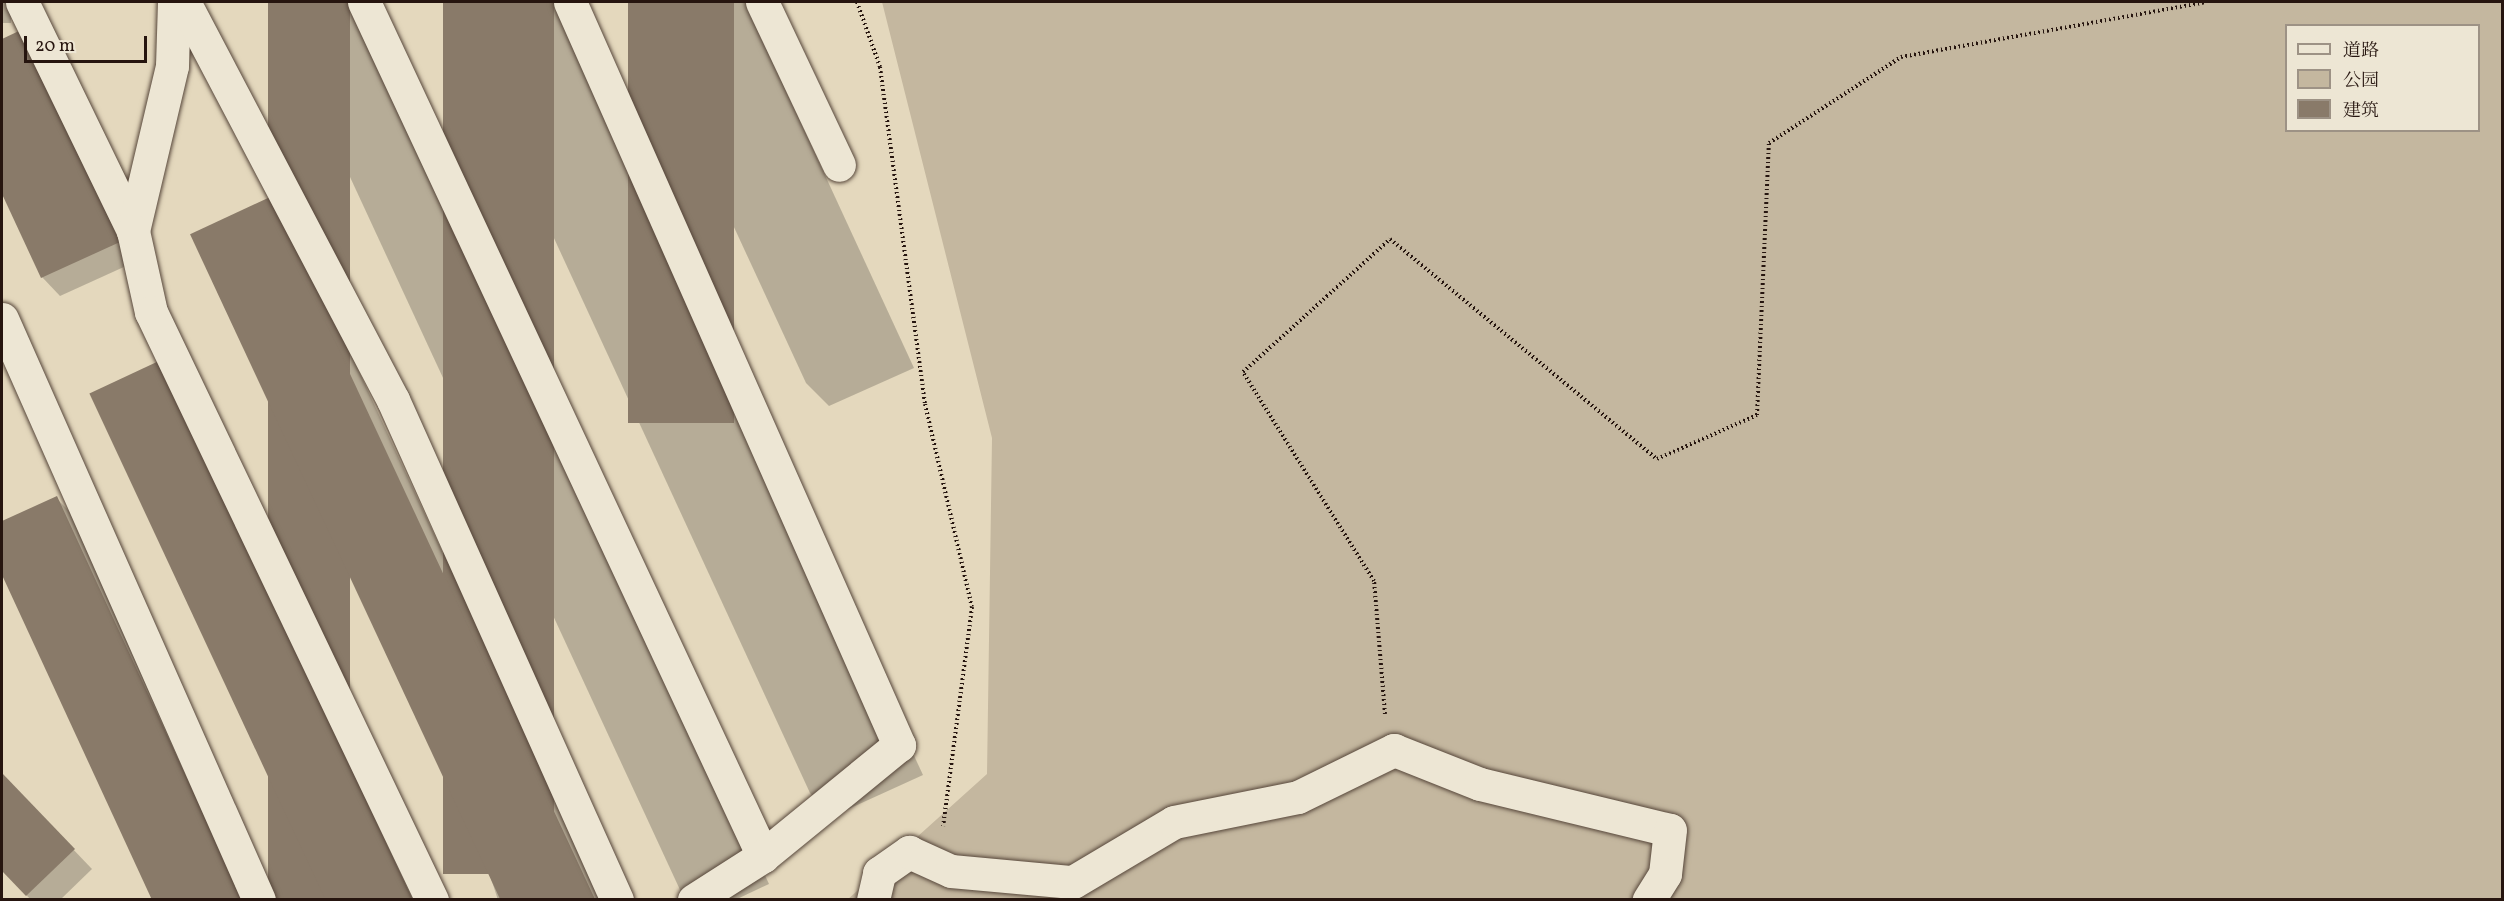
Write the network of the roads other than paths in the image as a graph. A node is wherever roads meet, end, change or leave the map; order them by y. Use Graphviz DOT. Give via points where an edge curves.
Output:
graph roads {
  1 [pos="22,2"];
  2 [pos="174,2"];
  3 [pos="184,2"];
  4 [pos="364,2"];
  5 [pos="570,2"];
  6 [pos="762,2"];
  7 [pos="839,165"];
  8 [pos="133,231"];
  9 [pos="2,320"];
  10 [pos="763,856"];
  11 [pos="259,900"];
  12 [pos="432,900"];
  13 [pos="617,900"];
  14 [pos="694,900"];
  15 [pos="873,900"];
  16 [pos="1649,900"];
  1 -- 8 [label="street"];
  2 -- 8 [label="street" via="172,66"];
  3 -- 13 [label="street" via="393,400"];
  4 -- 10 [label="street"];
  5 -- 10 [label="street" via="899,745"];
  6 -- 7 [label="street"];
  8 -- 12 [label="street" via="151,312"];
  9 -- 11 [label="street"];
  10 -- 14 [label="street"];
  15 -- 16 [label="street" via="879,873 909,852 951,871 1073,882 1174,822 1298,797 1394,750 1480,784 1670,830 1665,874"];
}
